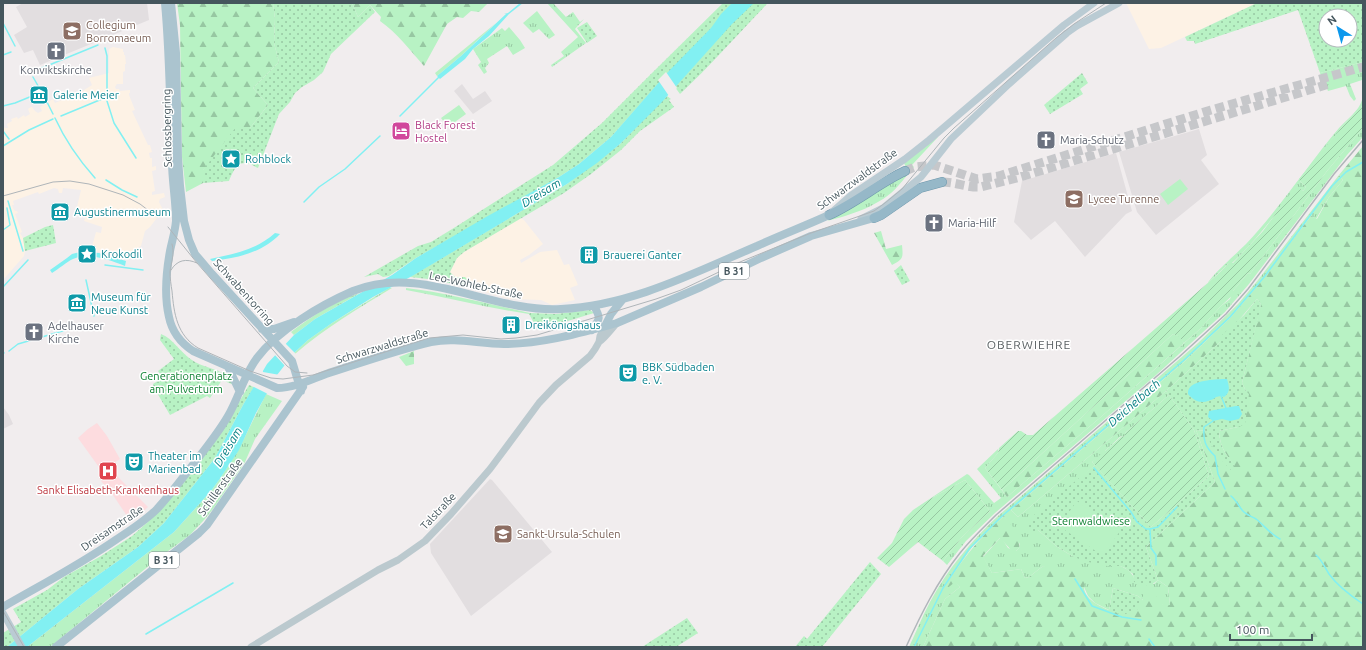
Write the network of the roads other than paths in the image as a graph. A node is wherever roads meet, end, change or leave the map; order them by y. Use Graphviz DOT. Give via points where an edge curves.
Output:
graph roads {
  1 [pos="165,3"];
  2 [pos="171,3"];
  3 [pos="1094,3"];
  4 [pos="1117,4"];
  5 [pos="905,170"];
  6 [pos="942,182"];
  7 [pos="829,215"];
  8 [pos="874,218"];
  9 [pos="849,226"];
  10 [pos="195,253"];
  11 [pos="623,299"];
  12 [pos="594,306"];
  13 [pos="611,314"];
  14 [pos="302,318"];
  15 [pos="617,323"];
  16 [pos="605,326"];
  17 [pos="262,329"];
  18 [pos="592,330"];
  19 [pos="600,342"];
  20 [pos="276,343"];
  21 [pos="228,367"];
  22 [pos="251,377"];
  23 [pos="300,387"];
  24 [pos="277,388"];
  25 [pos="240,392"];
  26 [pos="3,607"];
  27 [pos="3,613"];
  28 [pos="22,647"];
  29 [pos="56,647"];
  30 [pos="251,647"];
  1 -- 21 [label="main road, Schlossbergring" via="176,222 166,274 166,303 176,333 186,346"];
  2 -- 10 [label="main road, Schlossbergring" via="176,53 180,186 186,230"];
  3 -- 7 [label="main road, Schwarzwaldstraße" via="1064,25 920,148 850,196"];
  4 -- 9 [label="main road, Schwarzwaldstraße" via="1066,33 951,139 921,177 883,208"];
  5 -- 7 [label="highway, B 31"];
  6 -- 8 [label="highway, B 31" via="920,188"];
  7 -- 11 [label="main road, Schwarzwaldstraße / B 31"];
  8 -- 9 [label="main road, Schwarzwaldstraße / B 31"];
  9 -- 15 [label="main road, Schwarzwaldstraße / B 31" via="825,231 789,245 702,287"];
  10 -- 17 [label="main road, Schwabentorring"];
  11 -- 12 [label="main road, Schwarzwaldstraße / B 31"];
  11 -- 13 [label="main road"];
  12 -- 14 [label="main road, Leo-Wohleb-Straße / B 31" via="559,309 532,307 436,286 414,283 383,284 340,297"];
  12 -- 18 [label="main road" via="599,320"];
  13 -- 15 [label="main road"];
  13 -- 16 [label="main road"];
  14 -- 17 [label="main road" via="274,329"];
  14 -- 20 [label="main road, Leo-Wohleb-Straße / B 31"];
  15 -- 16 [label="main road, Schwarzwaldstraße / B 31"];
  15 -- 19 [label="street, Talstraße"];
  16 -- 18 [label="main road, Schwarzwaldstraße / B 31"];
  16 -- 19 [label="street, Talstraße"];
  17 -- 20 [label="main road, Schwabentorring"];
  18 -- 23 [label="main road, Schwarzwaldstraße / B 31" via="559,338 518,343 453,340 431,342 309,381"];
  19 -- 30 [label="street, Talstraße" via="590,356 543,399 490,469 425,541 398,560"];
  20 -- 22 [label="main road, Dreisamstraße / B 31" via="257,358"];
  20 -- 23 [label="main road, Schwabentorring" via="293,362"];
  21 -- 22 [label="main road, Schlossbergring"];
  21 -- 25 [label="main road"];
  22 -- 24 [label="main road, Schlossbergring"];
  22 -- 25 [label="main road, Dreisamstraße / B 31"];
  23 -- 24 [label="main road, Schwarzwaldstraße"];
  23 -- 29 [label="main road, Schillerstraße / B 31" via="294,400 207,525"];
  25 -- 26 [label="main road, Dreisamstraße / B 31" via="213,438 166,499 146,519 93,555"];
  27 -- 28 [label="main road"];
}
